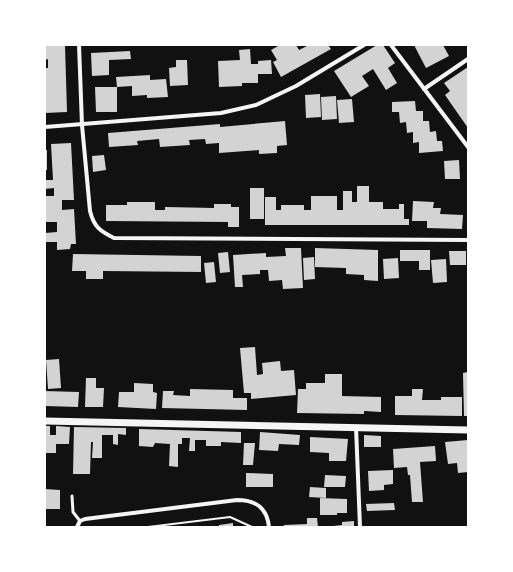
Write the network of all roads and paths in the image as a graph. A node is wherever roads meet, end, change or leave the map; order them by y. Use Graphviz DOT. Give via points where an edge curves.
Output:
graph roads {
  1 [pos="79,45"];
  2 [pos="364,45"];
  3 [pos="391,45"];
  4 [pos="468,59"];
  5 [pos="424,88"];
  6 [pos="82,124"];
  7 [pos="45,127"];
  8 [pos="468,147"];
  9 [pos="468,240"];
  10 [pos="45,421"];
  11 [pos="356,427"];
  12 [pos="468,430"];
  13 [pos="72,496"];
  14 [pos="80,521"];
  15 [pos="77,527"];
  16 [pos="148,527"];
  17 [pos="252,527"];
  18 [pos="269,527"];
  19 [pos="360,527"];
  1 -- 6 [label="street"];
  2 -- 6 [label="street" via="296,86 256,105 222,113"];
  3 -- 5 [label="street"];
  4 -- 5 [label="street"];
  5 -- 8 [label="street"];
  6 -- 7 [label="street"];
  6 -- 9 [label="street" via="93,222 99,231 114,238"];
  10 -- 11 [label="street"];
  11 -- 12 [label="street"];
  11 -- 19 [label="street"];
  13 -- 14 [label="lane" via="73,512"];
  14 -- 15 [label="street"];
  14 -- 18 [label="street" via="247,500 262,508"];
  16 -- 17 [label="path" via="230,517"];
}
